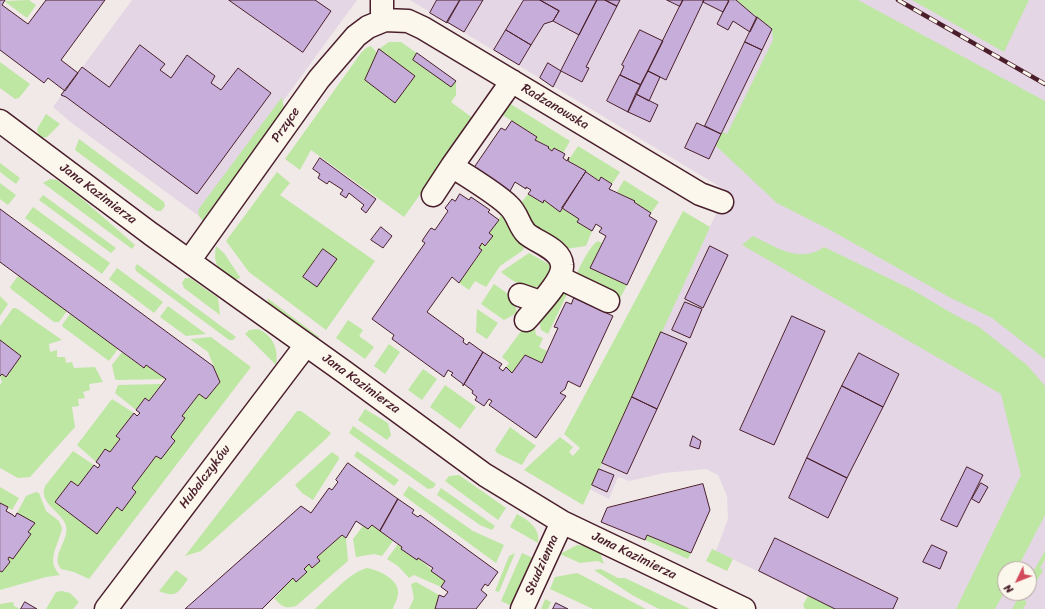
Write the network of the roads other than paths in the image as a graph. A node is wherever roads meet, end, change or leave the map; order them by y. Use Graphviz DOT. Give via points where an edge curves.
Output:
graph roads {
  1 [pos="384,10"];
  2 [pos="512,81"];
  3 [pos="0,121"];
  4 [pos="452,166"];
  5 [pos="433,195"];
  6 [pos="722,202"];
  7 [pos="189,261"];
  8 [pos="560,278"];
  9 [pos="608,301"];
  10 [pos="526,320"];
  11 [pos="306,345"];
  12 [pos="562,522"];
  13 [pos="106,609"];
  14 [pos="522,609"];
  15 [pos="744,609"];
  1 -- 2 [label="street, Radzanowska" via="423,28"];
  1 -- 7 [label="street, Przyce" via="356,36 319,79"];
  2 -- 4 [label="street"];
  2 -- 6 [label="street, Radzanowska" via="700,194"];
  3 -- 7 [label="street, Jana Kazimierza"];
  4 -- 5 [label="street"];
  4 -- 8 [label="street" via="509,205 525,233 558,256 562,266"];
  7 -- 11 [label="street, Jana Kazimierza"];
  8 -- 9 [label="street"];
  8 -- 10 [label="street" via="530,299"];
  11 -- 12 [label="street, Jana Kazimierza" via="484,476"];
  11 -- 13 [label="street, Hubalczyków"];
  12 -- 14 [label="street, Studzienna"];
  12 -- 15 [label="street, Jana Kazimierza"];
}
